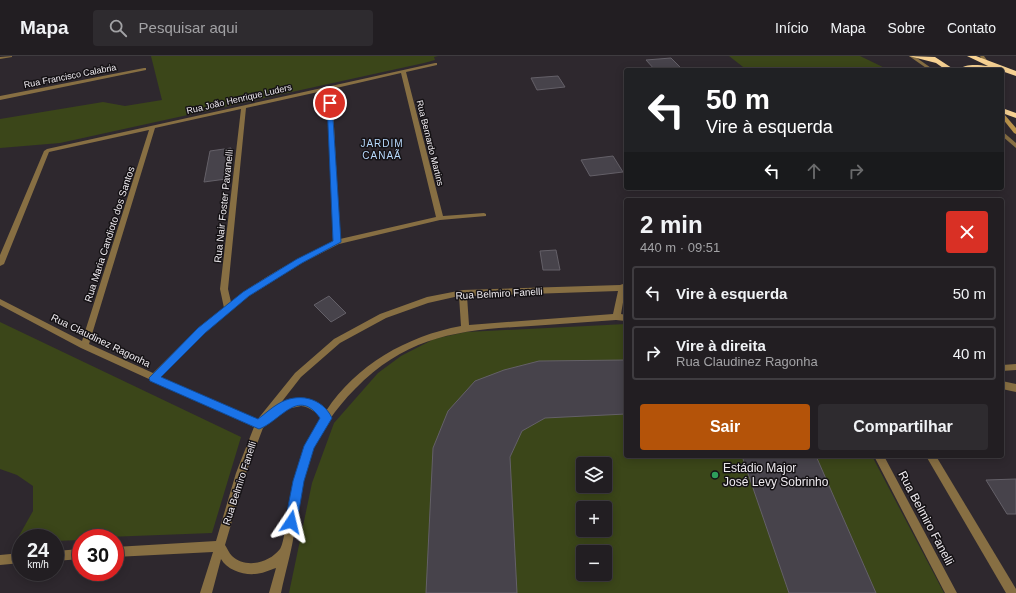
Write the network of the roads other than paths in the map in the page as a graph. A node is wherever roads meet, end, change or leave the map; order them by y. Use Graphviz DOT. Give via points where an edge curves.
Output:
graph roads {
  1 [pos="10,56"];
  2 [pos="911,56"];
  3 [pos="930,56"];
  4 [pos="970,56"];
  5 [pos="982,56"];
  6 [pos="0,58"];
  7 [pos="940,62"];
  8 [pos="987,63"];
  9 [pos="435,64"];
  10 [pos="929,68"];
  11 [pos="949,68"];
  12 [pos="965,68"];
  13 [pos="987,68"];
  14 [pos="1000,68"];
  15 [pos="144,69"];
  16 [pos="403,71"];
  17 [pos="329,88"];
  18 [pos="0,98"];
  19 [pos="244,106"];
  20 [pos="1004,111"];
  21 [pos="1016,116"];
  22 [pos="1004,117"];
  23 [pos="153,127"];
  24 [pos="1016,132"];
  25 [pos="1004,135"];
  26 [pos="1016,146"];
  27 [pos="484,215"];
  28 [pos="440,218"];
  29 [pos="337,242"];
  30 [pos="0,264"];
  31 [pos="624,288"];
  32 [pos="624,291"];
  33 [pos="463,293"];
  34 [pos="0,302"];
  35 [pos="228,308"];
  36 [pos="616,317"];
  37 [pos="624,318"];
  38 [pos="465,328"];
  39 [pos="84,346"];
  40 [pos="1016,367"];
  41 [pos="1004,368"];
  42 [pos="154,378"];
  43 [pos="1004,385"];
  44 [pos="1016,388"];
  45 [pos="326,418"];
  46 [pos="259,425"];
  47 [pos="879,458"];
  48 [pos="931,458"];
  49 [pos="220,546"];
  50 [pos="286,550"];
  51 [pos="124,551"];
  52 [pos="12,559"];
  53 [pos="0,560"];
  54 [pos="206,593"];
  55 [pos="275,593"];
  56 [pos="951,593"];
  57 [pos="1012,593"];
  1 -- 6 [label="street"];
  2 -- 7 [label="highway"];
  2 -- 10 [label="street"];
  3 -- 7 [label="highway"];
  4 -- 8 [label="highway"];
  5 -- 8 [label="street"];
  7 -- 11 [label="highway"];
  8 -- 14 [label="highway"];
  9 -- 16 [label="street, Rua João Henrique Luders"];
  12 -- 13 [label="highway"];
  15 -- 18 [label="street, Rua Francisco Calabria"];
  16 -- 17 [label="street, Rua João Henrique Luders"];
  16 -- 28 [label="street, Rua Bernardo Martins"];
  17 -- 19 [label="street, Rua João Henrique Luders"];
  17 -- 29 [label="street"];
  19 -- 23 [label="street, Rua João Henrique Luders"];
  19 -- 35 [label="street, Rua Nair Foster Pavanelli" via="224,289"];
  20 -- 21 [label="highway"];
  22 -- 24 [label="main road"];
  23 -- 30 [label="street, Rua João Henrique Luders" via="47,151"];
  23 -- 39 [label="street, Rua Maria Candioto dos Santos"];
  25 -- 26 [label="street"];
  27 -- 28 [label="street"];
  28 -- 29 [label="street"];
  29 -- 35 [label="street" via="300,261"];
  31 -- 33 [label="street, Rua Belmiro Fanelli"];
  32 -- 36 [label="street"];
  33 -- 38 [label="street"];
  33 -- 46 [label="street, Rua Belmiro Fanelli" via="427,300 383,316 337,341 298,375"];
  34 -- 39 [label="street, Rua Claudinez Ragonha"];
  35 -- 42 [label="street"];
  36 -- 37 [label="street"];
  36 -- 38 [label="street"];
  38 -- 45 [label="street" via="426,338 400,350 370,369 347,389"];
  39 -- 42 [label="street, Rua Claudinez Ragonha"];
  40 -- 41 [label="street"];
  42 -- 46 [label="street, Rua Claudinez Ragonha"];
  43 -- 44 [label="street"];
  45 -- 46 [label="street" via="318,407 308,402 296,402 282,406"];
  45 -- 50 [label="street" via="310,446 298,481"];
  46 -- 49 [label="street, Rua Belmiro Fanelli" via="241,473"];
  47 -- 56 [label="street, Rua Belmiro Fanelli"];
  48 -- 57 [label="street"];
  49 -- 50 [label="street" via="227,559 239,567 255,569 272,564"];
  49 -- 51 [label="street"];
  49 -- 54 [label="street, Rua Belmiro Fanelli"];
  50 -- 55 [label="street"];
  52 -- 53 [label="street"];
}
